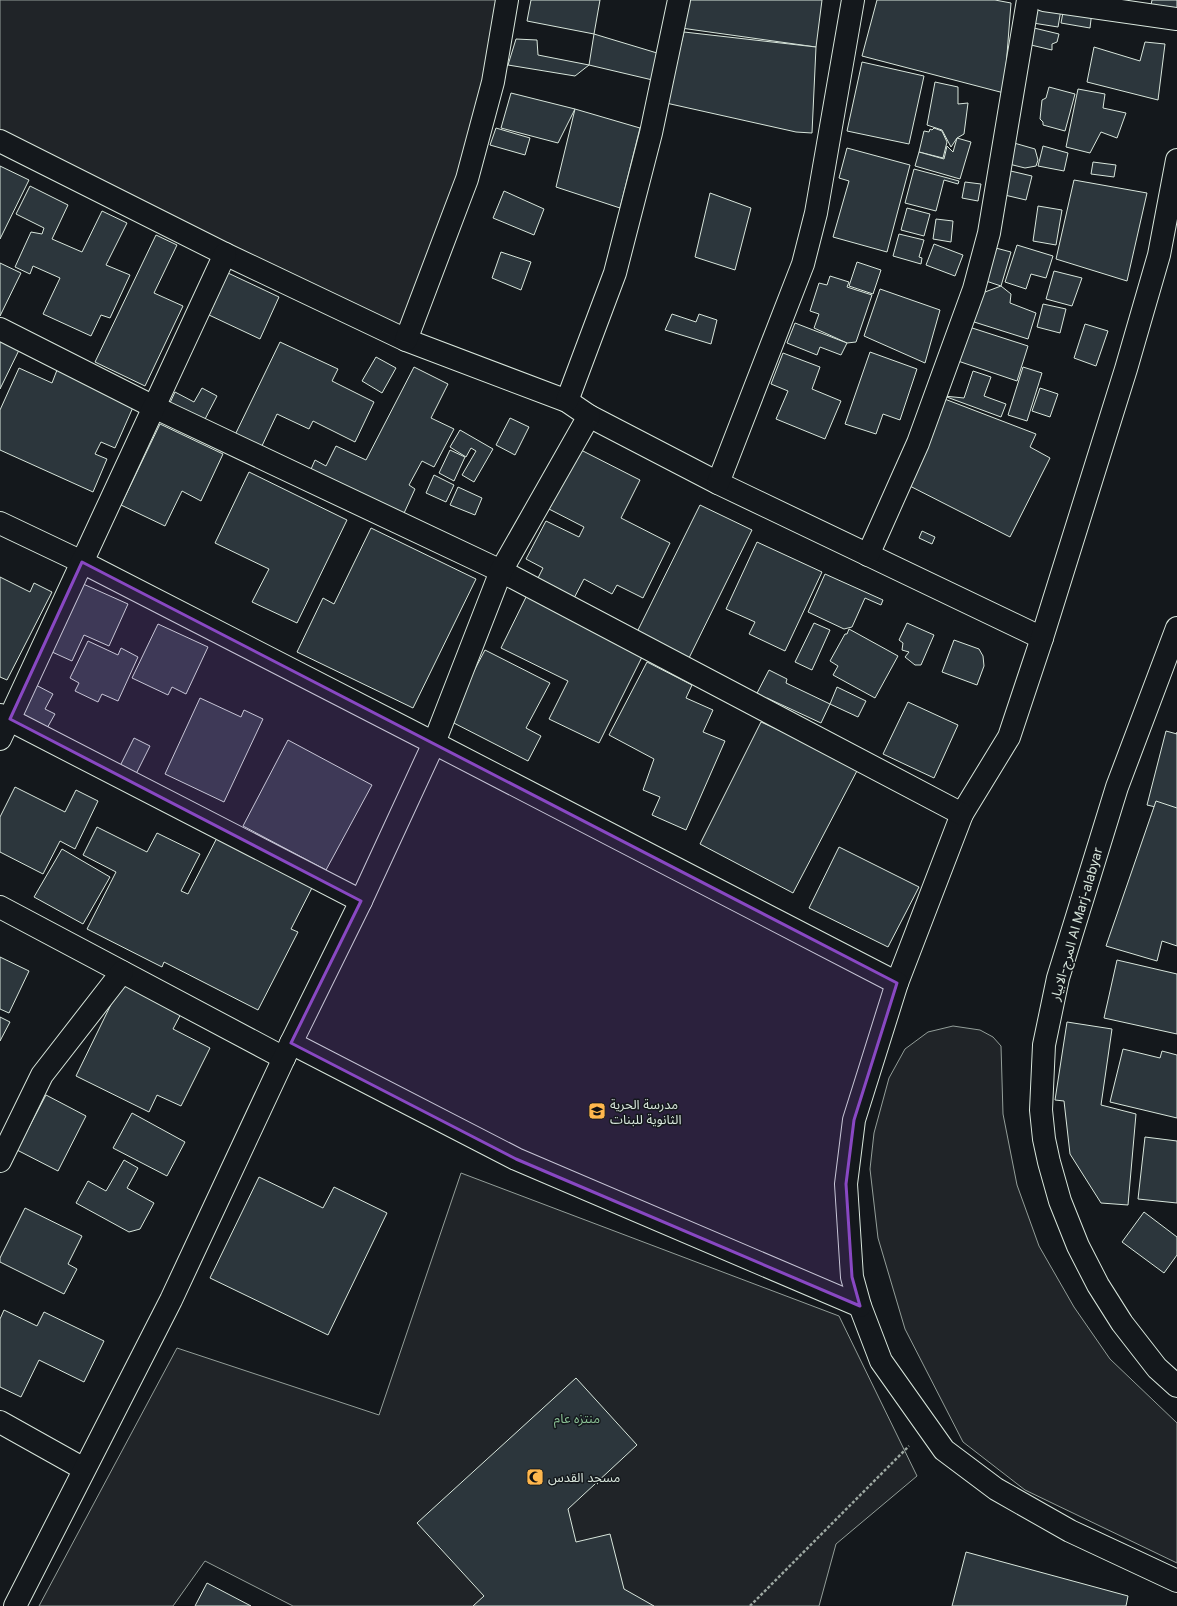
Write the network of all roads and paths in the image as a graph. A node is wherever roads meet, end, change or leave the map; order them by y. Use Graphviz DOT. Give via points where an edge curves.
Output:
graph roads {
  1 [pos="507,0"];
  2 [pos="679,0"];
  3 [pos="853,0"];
  4 [pos="1028,0"];
  5 [pos="1044,0"];
  6 [pos="1177,19"];
  7 [pos="0,141"];
  8 [pos="1177,160"];
  9 [pos="226,254"];
  10 [pos="0,329"];
  11 [pos="406,340"];
  12 [pos="567,401"];
  13 [pos="154,407"];
  14 [pos="589,416"];
  15 [pos="718,483"];
  16 [pos="0,523"];
  17 [pos="868,555"];
  18 [pos="82,562"];
  19 [pos="501,571"];
  20 [pos="1177,628"];
  21 [pos="1042,638"];
  22 [pos="5,717"];
  23 [pos="0,739"];
  24 [pos="434,742"];
  25 [pos="962,814"];
  26 [pos="361,901"];
  27 [pos="0,907"];
  28 [pos="122,972"];
  29 [pos="897,983"];
  30 [pos="287,1050"];
  31 [pos="0,1161"];
  32 [pos="860,1306"];
  33 [pos="1177,1386"];
  34 [pos="0,1422"];
  35 [pos="927,1427"];
  36 [pos="84,1469"];
  37 [pos="1177,1582"];
  38 [pos="15,1606"];
  39 [pos="750,1606"];
  1 -- 11 [label="street" via="493,82 467,179"];
  2 -- 12 [label="street" via="651,133 615,273"];
  3 -- 15 [label="street" via="816,213 803,264"];
  4 -- 17 [label="street" via="983,260 918,443"];
  5 -- 6 [label="street"];
  7 -- 9 [label="street"];
  8 -- 21 [label="street" via="1159,255"];
  9 -- 11 [label="street"];
  9 -- 13 [label="street"];
  10 -- 13 [label="street"];
  11 -- 12 [label="street"];
  12 -- 14 [label="street"];
  13 -- 18 [label="street"];
  13 -- 19 [label="street"];
  14 -- 15 [label="street"];
  14 -- 19 [label="street"];
  15 -- 17 [label="street"];
  16 -- 18 [label="street"];
  17 -- 21 [label="street"];
  18 -- 22 [label="street"];
  18 -- 24 [label="street"];
  19 -- 24 [label="street"];
  19 -- 25 [label="street"];
  20 -- 33 [label="street, المرج-الابيار Al Marj-alabyar" via="1117,787 1058,978 1044,1045 1041,1110 1049,1162 1060,1201 1078,1246 1098,1286 1122,1323 1157,1368"];
  21 -- 25 [label="street" via="1009,737"];
  22 -- 23 [label="street"];
  22 -- 26 [label="street"];
  24 -- 26 [label="street"];
  24 -- 29 [label="street"];
  25 -- 29 [label="street"];
  26 -- 30 [label="street"];
  27 -- 28 [label="street"];
  28 -- 30 [label="street"];
  28 -- 31 [label="street" via="42,1075"];
  29 -- 32 [label="street" via="854,1120 846,1184 852,1277"];
  30 -- 32 [label="street" via="516,1159"];
  30 -- 36 [label="street" via="170,1300"];
  32 -- 35 [label="street" via="882,1361"];
  34 -- 36 [label="street"];
  35 -- 37 [label="street" via="944,1450 996,1489 1070,1531"];
  35 -- 39 [label="path"];
  36 -- 38 [label="street"];
}
